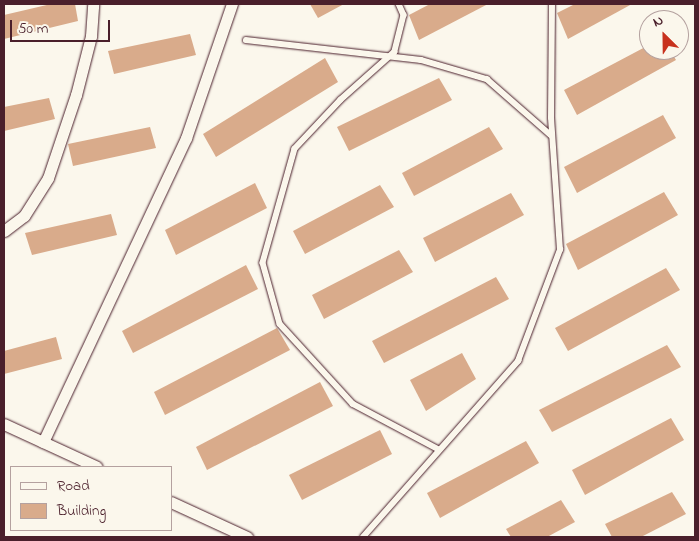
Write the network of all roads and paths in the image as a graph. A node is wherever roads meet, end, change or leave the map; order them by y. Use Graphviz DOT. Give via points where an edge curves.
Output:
graph roads {
  1 [pos="93,4"];
  2 [pos="232,4"];
  3 [pos="399,4"];
  4 [pos="552,4"];
  5 [pos="246,40"];
  6 [pos="390,56"];
  7 [pos="552,136"];
  8 [pos="4,231"];
  9 [pos="4,424"];
  10 [pos="43,442"];
  11 [pos="438,448"];
  12 [pos="95,466"];
  13 [pos="172,502"];
  14 [pos="247,537"];
  15 [pos="363,537"];
  1 -- 8 [label="street" via="91,36 76,95 48,178 24,216"];
  2 -- 10 [label="street" via="186,138"];
  3 -- 6 [label="lane" via="404,15 395,52"];
  4 -- 7 [label="lane"];
  5 -- 6 [label="lane"];
  6 -- 7 [label="lane" via="487,79"];
  6 -- 11 [label="lane" via="341,100 295,150 263,263 280,324 353,404"];
  7 -- 11 [label="lane" via="560,250 518,361"];
  9 -- 10 [label="street"];
  10 -- 12 [label="street"];
  11 -- 15 [label="lane"];
  13 -- 14 [label="street"];
}
